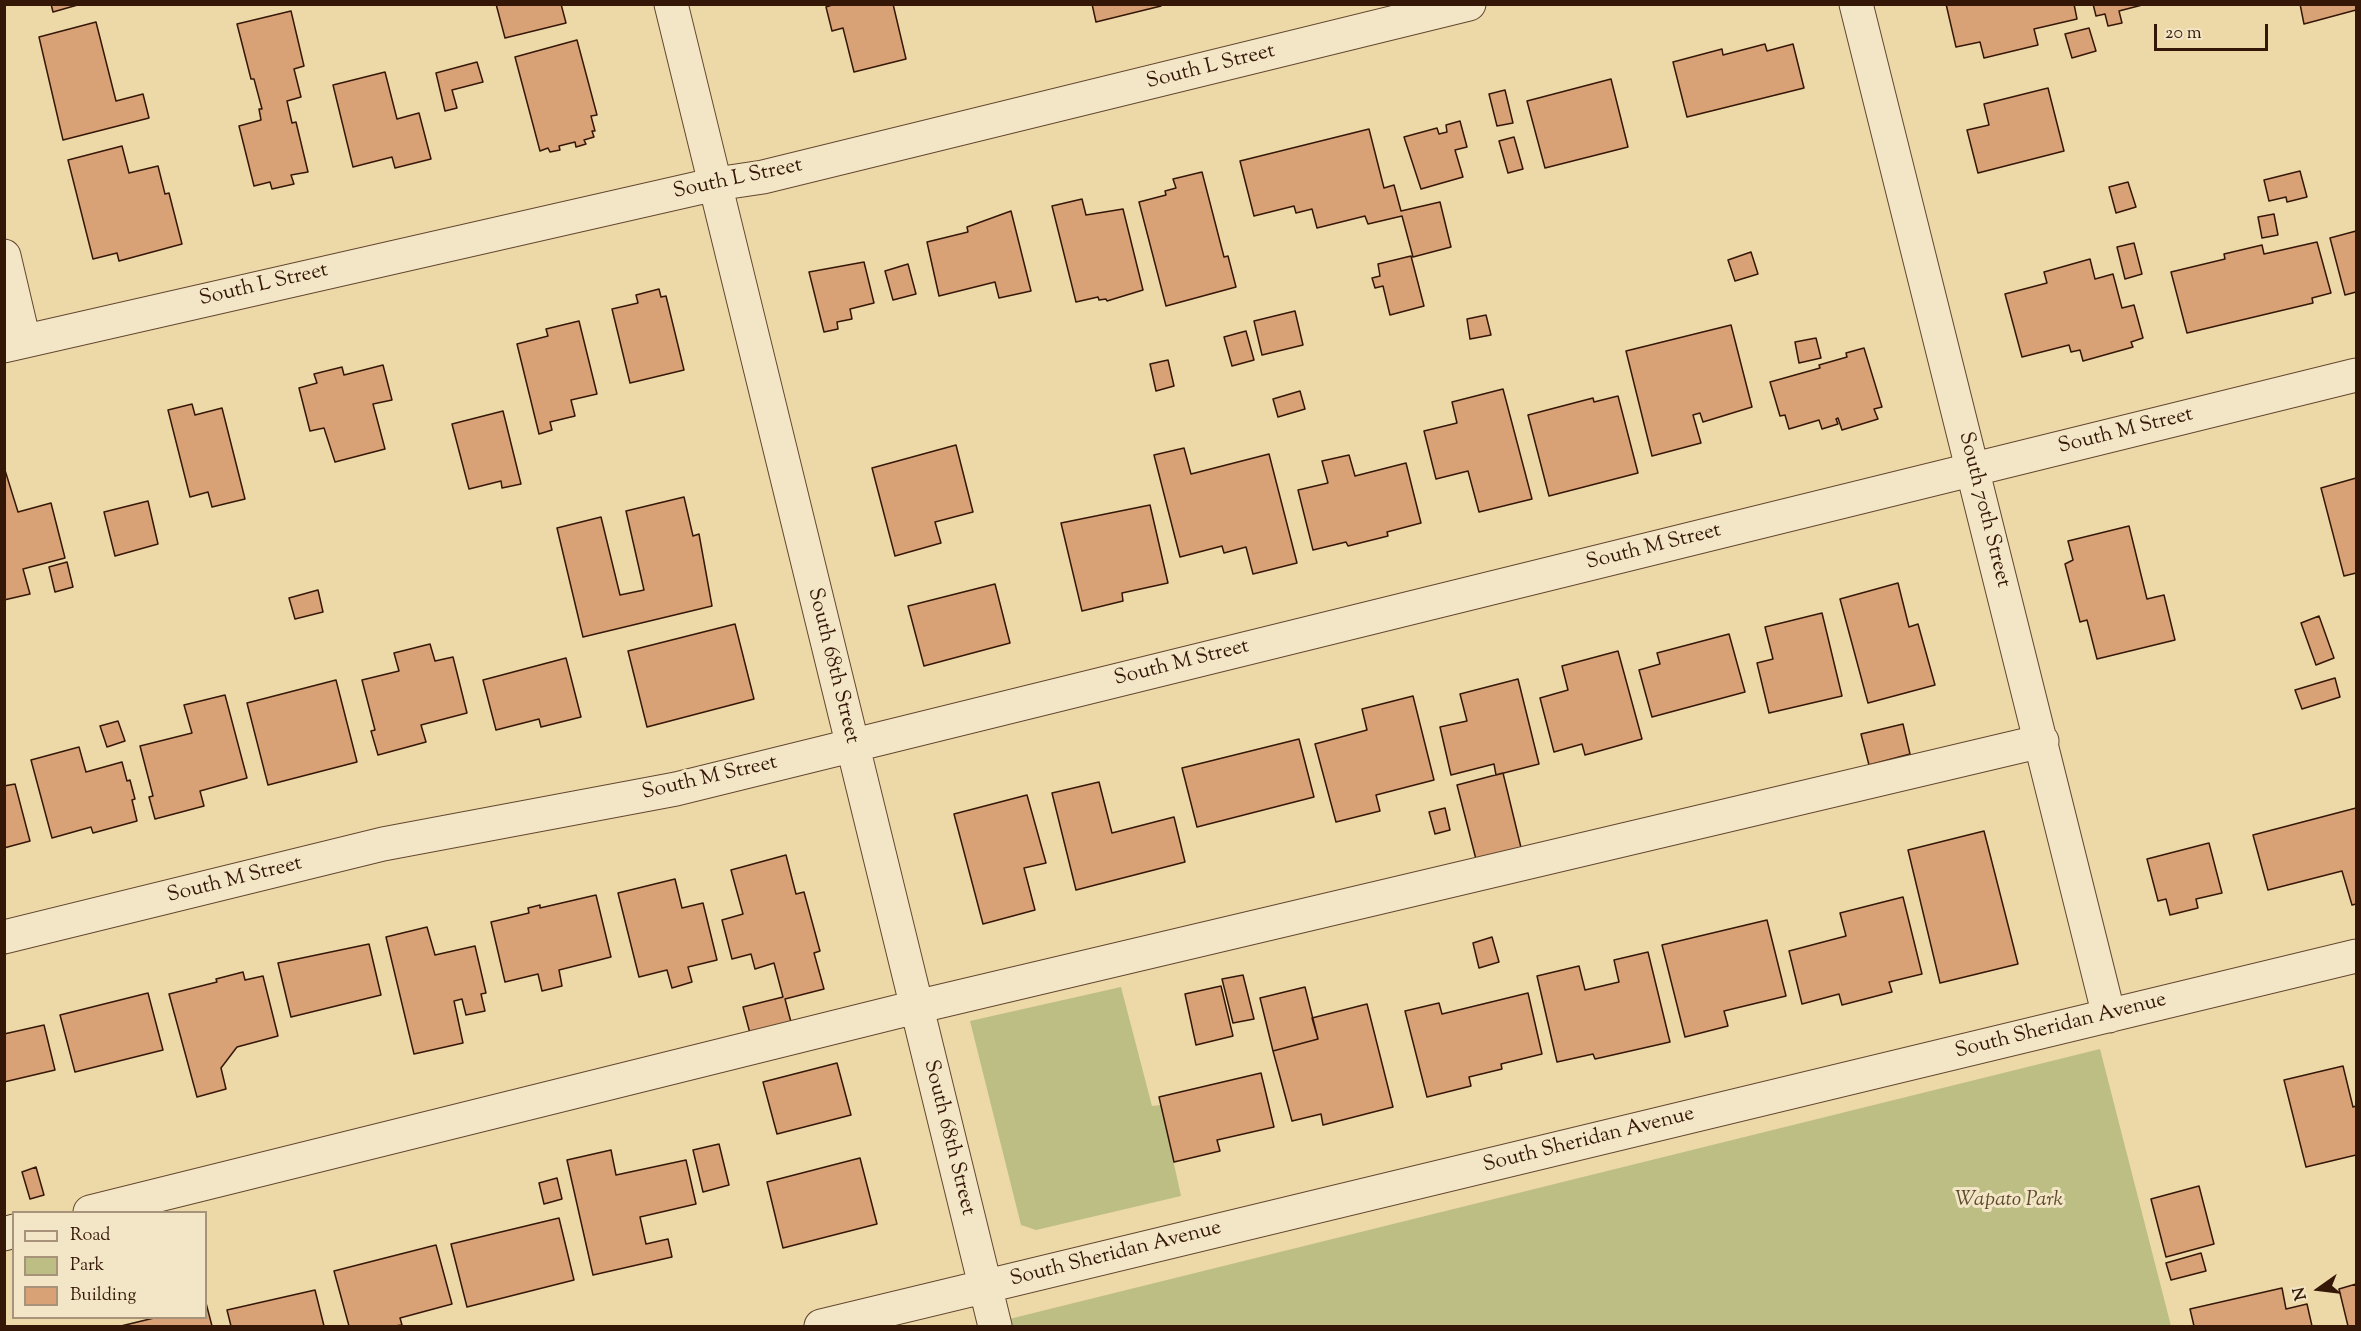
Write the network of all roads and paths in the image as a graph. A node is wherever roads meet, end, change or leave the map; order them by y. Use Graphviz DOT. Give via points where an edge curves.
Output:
graph roads {
  1 [pos="671,4"];
  2 [pos="1469,4"];
  3 [pos="1856,4"];
  4 [pos="716,183"];
  5 [pos="4,256"];
  6 [pos="14,343"];
  7 [pos="2356,375"];
  8 [pos="1973,469"];
  9 [pos="2042,741"];
  10 [pos="851,745"];
  11 [pos="4,937"];
  12 [pos="2356,956"];
  13 [pos="916,1007"];
  14 [pos="2109,1016"];
  15 [pos="94,1211"];
  16 [pos="985,1286"];
  17 [pos="821,1326"];
  18 [pos="995,1326"];
  1 -- 4 [label="street, South 68th Street"];
  2 -- 4 [label="street, South L Street" via="763,177"];
  3 -- 8 [label="street, South 70th Street"];
  4 -- 6 [label="street, South L Street"];
  4 -- 10 [label="street, South 68th Street"];
  5 -- 6 [label="street"];
  7 -- 8 [label="street, South M Street"];
  8 -- 9 [label="street, South 70th Street"];
  8 -- 10 [label="street, South M Street"];
  9 -- 13 [label="street"];
  9 -- 14 [label="street, South 70th Street"];
  10 -- 11 [label="street, South M Street" via="676,789 383,844"];
  10 -- 13 [label="street, South 68th Street"];
  12 -- 14 [label="street, South Sheridan Avenue"];
  13 -- 15 [label="street"];
  13 -- 16 [label="street, South 68th Street"];
  14 -- 16 [label="street, South Sheridan Avenue"];
  16 -- 17 [label="street, South Sheridan Avenue"];
  16 -- 18 [label="street, South 68th Street"];
}
